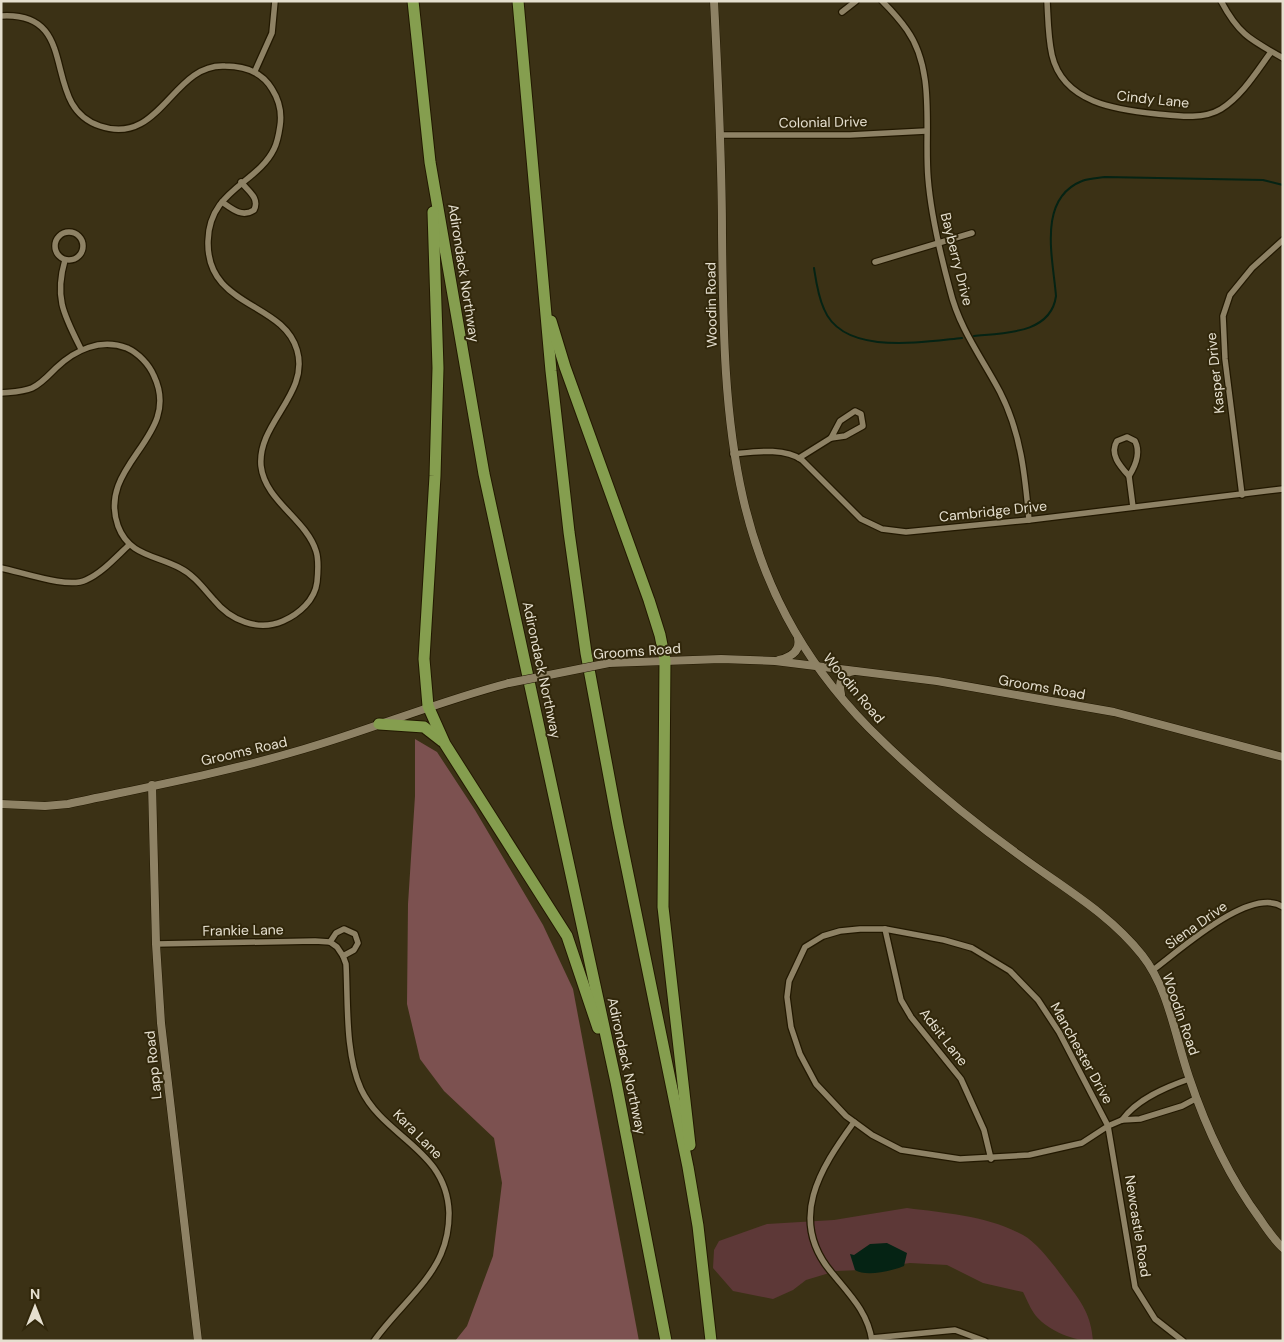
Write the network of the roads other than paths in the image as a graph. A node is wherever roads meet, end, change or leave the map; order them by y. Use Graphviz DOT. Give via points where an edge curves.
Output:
graph roads {
  1 [pos="275,1"];
  2 [pos="413,1"];
  3 [pos="518,1"];
  4 [pos="714,1"];
  5 [pos="856,1"];
  6 [pos="882,1"];
  7 [pos="1047,1"];
  8 [pos="1221,1"];
  9 [pos="842,12"];
  10 [pos="1,16"];
  11 [pos="1271,52"];
  12 [pos="1283,58"];
  13 [pos="255,71"];
  14 [pos="926,131"];
  15 [pos="720,135"];
  16 [pos="430,162"];
  17 [pos="241,182"];
  18 [pos="222,202"];
  19 [pos="972,232"];
  20 [pos="1283,240"];
  21 [pos="938,244"];
  22 [pos="65,260"];
  23 [pos="875,262"];
  24 [pos="544,297"];
  25 [pos="82,349"];
  26 [pos="1,393"];
  27 [pos="830,438"];
  28 [pos="733,454"];
  29 [pos="799,458"];
  30 [pos="1129,476"];
  31 [pos="1283,488"];
  32 [pos="1242,495"];
  33 [pos="1132,507"];
  34 [pos="1028,520"];
  35 [pos="129,545"];
  36 [pos="1,568"];
  37 [pos="797,634"];
  38 [pos="665,660"];
  39 [pos="775,661"];
  40 [pos="817,665"];
  41 [pos="857,670"];
  42 [pos="841,696"];
  43 [pos="428,706"];
  44 [pos="379,724"];
  45 [pos="445,744"];
  46 [pos="1283,757"];
  47 [pos="152,786"];
  48 [pos="1,804"];
  49 [pos="1283,907"];
  50 [pos="885,929"];
  51 [pos="330,942"];
  52 [pos="156,944"];
  53 [pos="343,956"];
  54 [pos="1153,970"];
  55 [pos="1189,1079"];
  56 [pos="616,1082"];
  57 [pos="1197,1098"];
  58 [pos="1122,1120"];
  59 [pos="854,1122"];
  60 [pos="1108,1126"];
  61 [pos="991,1159"];
  62 [pos="694,1199"];
  63 [pos="1283,1248"];
  64 [pos="872,1339"];
  65 [pos="198,1341"];
  66 [pos="374,1341"];
  67 [pos="666,1341"];
  68 [pos="711,1341"];
  69 [pos="985,1341"];
  70 [pos="1183,1341"];
  1 -- 13 [label="street" via="272,33"];
  2 -- 16 [label="highway, Adirondack Northway"];
  3 -- 24 [label="highway"];
  4 -- 15 [label="street, Woodin Road"];
  5 -- 9 [label="street"];
  6 -- 14 [label="street, Bayberry Drive" via="907,30 919,56 925,86"];
  7 -- 11 [label="street, Cindy Lane" via="1050,44 1058,70 1067,83 1099,105 1168,115 1212,113 1245,87"];
  8 -- 11 [label="street" via="1239,30"];
  10 -- 13 [label="street" via="30,19 47,31 55,46 69,102 79,114 98,126 119,130 138,125 158,113 196,73 215,66"];
  11 -- 12 [label="street"];
  13 -- 17 [label="street" via="280,104 281,122 275,148"];
  14 -- 15 [label="street, Colonial Drive" via="850,135"];
  14 -- 21 [label="street, Bayberry Drive" via="931,205"];
  15 -- 28 [label="street, Woodin Road" via="722,323"];
  16 -- 43 [label="highway" via="438,368 424,659"];
  16 -- 56 [label="highway, Adirondack Northway" via="484,474"];
  17 -- 18 [label="street"];
  17 -- 18 [label="street" via="255,198 254,210 243,214"];
  18 -- 35 [label="street" via="215,213 208,242 209,258 216,274 228,290 282,326 298,352 297,380 272,423 262,447 261,465 274,494 306,530 316,550 316,588 304,607 282,621 270,625 254,624 228,616 181,568 142,554"];
  19 -- 21 [label="street"];
  20 -- 32 [label="street, Kasper Drive" via="1252,268 1230,295 1223,316 1225,360"];
  21 -- 23 [label="street"];
  21 -- 34 [label="street, Bayberry Drive" via="963,329 1000,391 1015,428 1025,472"];
  22 -- 22 [label="street" via="77,258 82,251 82,240 72,232 64,232 56,241 56,252"];
  22 -- 25 [label="street" via="59,281 62,304"];
  24 -- 38 [label="highway" via="649,600"];
  24 -- 62 [label="highway" via="569,532 586,653"];
  25 -- 26 [label="street" via="65,359 37,386"];
  25 -- 35 [label="street" via="100,344 126,348 150,369 159,390 159,411 154,428 121,475 115,495 116,520"];
  27 -- 27 [label="street" via="844,416 854,411 861,414 863,421 859,430"];
  27 -- 29 [label="street"];
  28 -- 29 [label="street" via="781,453"];
  28 -- 37 [label="street, Woodin Road" via="753,541"];
  29 -- 34 [label="street, Cambridge Drive" via="861,519 882,529 906,532"];
  30 -- 30 [label="street" via="1115,453 1118,441 1127,437 1135,441 1138,451"];
  30 -- 33 [label="street"];
  31 -- 32 [label="street, Cambridge Drive"];
  32 -- 33 [label="street, Cambridge Drive"];
  33 -- 34 [label="street, Cambridge Drive"];
  35 -- 36 [label="street" via="82,582 51,580"];
  37 -- 39 [label="street" via="799,646 795,653"];
  37 -- 40 [label="street, Woodin Road"];
  38 -- 39 [label="street, Grooms Road"];
  38 -- 43 [label="street, Grooms Road, bridge" via="609,663 509,683"];
  38 -- 62 [label="highway" via="663,907"];
  39 -- 40 [label="street, Grooms Road"];
  40 -- 41 [label="street, Grooms Road"];
  40 -- 42 [label="street, Woodin Road"];
  41 -- 42 [label="street" via="842,678 839,686"];
  41 -- 46 [label="street, Grooms Road" via="1114,712"];
  42 -- 54 [label="street, Woodin Road" via="869,728 928,783 1016,853 1103,915"];
  43 -- 44 [label="street, Grooms Road"];
  43 -- 45 [label="highway"];
  44 -- 45 [label="highway" via="424,727"];
  44 -- 47 [label="street, Grooms Road" via="301,750"];
  45 -- 56 [label="highway" via="567,936"];
  47 -- 48 [label="street, Grooms Road" via="68,804"];
  47 -- 52 [label="street, Lapp Road"];
  49 -- 54 [label="street, Siena Drive" via="1260,902 1231,914"];
  50 -- 59 [label="street, Manchester Drive" via="840,931 815,940 806,947 789,981 787,997 791,1027 800,1054 816,1084"];
  50 -- 60 [label="street, Manchester Drive" via="972,948 1010,971 1038,1000 1059,1032"];
  50 -- 61 [label="street, Adsit Lane" via="901,1000 960,1079 984,1130"];
  51 -- 52 [label="street, Frankie Lane"];
  51 -- 53 [label="street"];
  51 -- 53 [label="street" via="344,930 355,934 356,947"];
  52 -- 65 [label="street, Lapp Road" via="164,1053"];
  53 -- 66 [label="street, Kara Lane" via="352,1056 362,1090 378,1112 431,1162 445,1189 448,1207 447,1239 438,1260"];
  54 -- 55 [label="street, Woodin Road"];
  55 -- 57 [label="street, Woodin Road"];
  55 -- 58 [label="street, Manchester Drive" via="1150,1098 1128,1112"];
  56 -- 67 [label="highway, Adirondack Northway"];
  57 -- 58 [label="street, Manchester Drive" via="1140,1120"];
  57 -- 63 [label="street, Woodin Road" via="1236,1186"];
  58 -- 60 [label="street, Manchester Drive"];
  59 -- 61 [label="street, Manchester Drive" via="872,1136 901,1150 941,1157"];
  59 -- 64 [label="street" via="820,1173 810,1208 811,1222 822,1260 861,1308"];
  60 -- 61 [label="street, Manchester Drive" via="1082,1143 1063,1149"];
  60 -- 70 [label="street, Newcastle Road" via="1135,1287 1155,1319"];
  62 -- 68 [label="highway"];
  64 -- 69 [label="street" via="955,1330"];
}
